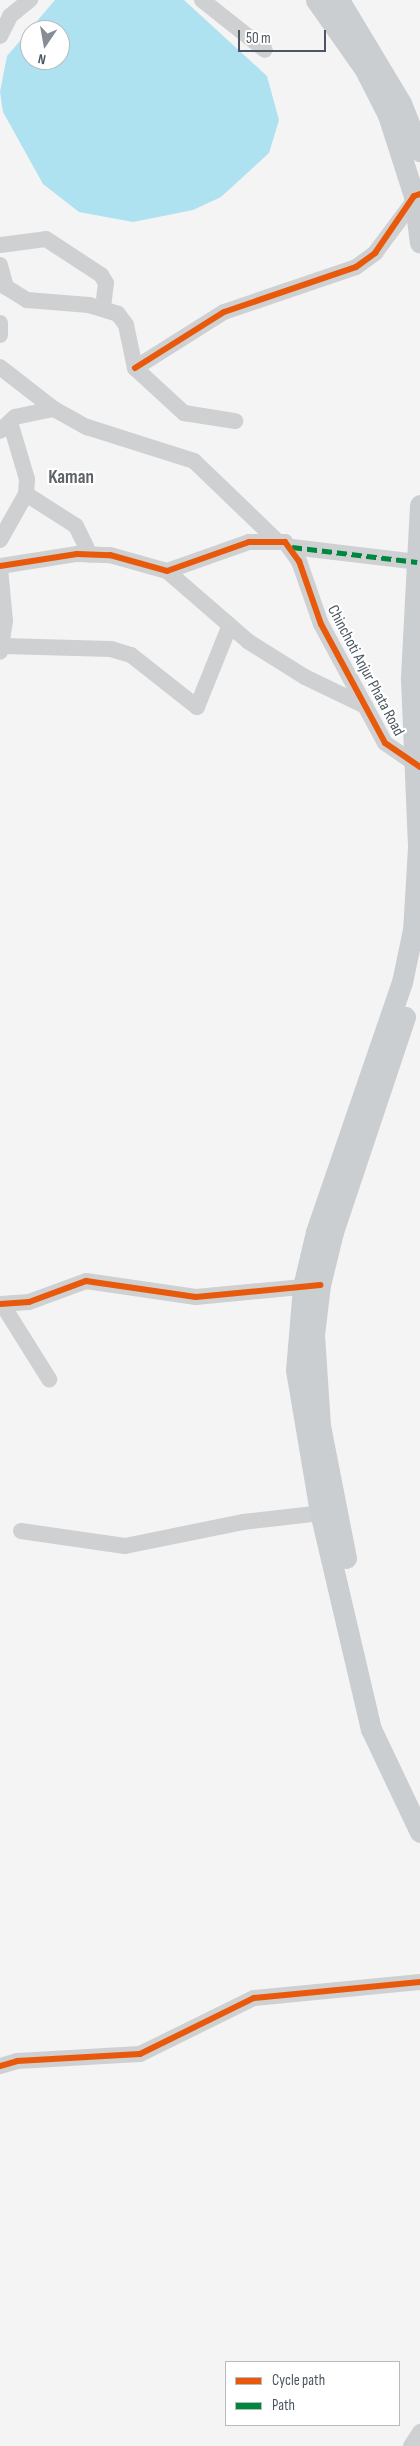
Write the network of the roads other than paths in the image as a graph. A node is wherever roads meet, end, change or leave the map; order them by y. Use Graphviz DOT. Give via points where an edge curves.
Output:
graph roads {
  1 [pos="30,0"];
  2 [pos="202,0"];
  3 [pos="327,1"];
  4 [pos="0,36"];
  5 [pos="265,50"];
  6 [pos="414,153"];
  7 [pos="417,195"];
  8 [pos="420,243"];
  9 [pos="0,245"];
  10 [pos="0,265"];
  11 [pos="103,309"];
  12 [pos="0,323"];
  13 [pos="0,335"];
  14 [pos="0,366"];
  15 [pos="135,368"];
  16 [pos="54,409"];
  17 [pos="235,421"];
  18 [pos="5,426"];
  19 [pos="26,494"];
  20 [pos="420,505"];
  21 [pos="0,540"];
  22 [pos="284,544"];
  23 [pos="90,554"];
  24 [pos="0,568"];
  25 [pos="167,571"];
  26 [pos="417,575"];
  27 [pos="230,625"];
  28 [pos="1,649"];
  29 [pos="365,706"];
  30 [pos="417,766"];
  31 [pos="419,848"];
  32 [pos="420,967"];
  33 [pos="312,1286"];
  34 [pos="1,1304"];
  35 [pos="49,1379"];
  36 [pos="328,1512"];
  37 [pos="22,1531"];
  38 [pos="420,1804"];
  39 [pos="420,1832"];
  40 [pos="420,1982"];
  41 [pos="0,2066"];
  42 [pos="420,2432"];
  43 [pos="411,2446"];
  1 -- 4 [label="street" via="10,16"];
  2 -- 5 [label="street"];
  3 -- 6 [label="main road" via="401,103"];
  6 -- 7 [label="main road"];
  7 -- 8 [label="main road"];
  7 -- 15 [label="street" via="375,252 356,267 224,312"];
  9 -- 11 [label="street" via="46,239 101,275 106,283"];
  10 -- 11 [label="street" via="6,287 27,300"];
  11 -- 15 [label="street" via="118,314 126,325"];
  12 -- 13 [label="street"];
  14 -- 16 [label="street"];
  15 -- 17 [label="street" via="184,413"];
  16 -- 18 [label="street"];
  16 -- 22 [label="street" via="87,427 194,461"];
  18 -- 19 [label="street" via="27,479"];
  19 -- 21 [label="street"];
  19 -- 23 [label="street" via="76,526"];
  20 -- 26 [label="main road"];
  22 -- 25 [label="street" via="249,542"];
  22 -- 26 [label="street"];
  22 -- 29 [label="street, Chinchoti Anjur Phata Road" via="320,624"];
  23 -- 24 [label="street"];
  23 -- 25 [label="street" via="110,555"];
  24 -- 28 [label="street"];
  25 -- 27 [label="street"];
  26 -- 30 [label="main road" via="411,679"];
  27 -- 28 [label="street" via="197,707 131,655 111,650"];
  27 -- 29 [label="street" via="249,642 305,677"];
  29 -- 30 [label="street, Chinchoti Anjur Phata Road" via="385,742"];
  30 -- 31 [label="main road"];
  31 -- 33 [label="main road" via="413,930 402,982 316,1232"];
  32 -- 33 [label="main road"];
  33 -- 34 [label="street" via="196,1297 86,1281 29,1302"];
  33 -- 36 [label="main road" via="314,1371"];
  34 -- 35 [label="street"];
  36 -- 37 [label="street" via="125,1546"];
  36 -- 38 [label="main road" via="383,1717"];
  36 -- 39 [label="main road" via="371,1729"];
  40 -- 41 [label="street" via="254,1998 140,2054 17,2061"];
  42 -- 43 [label="street"];
}
